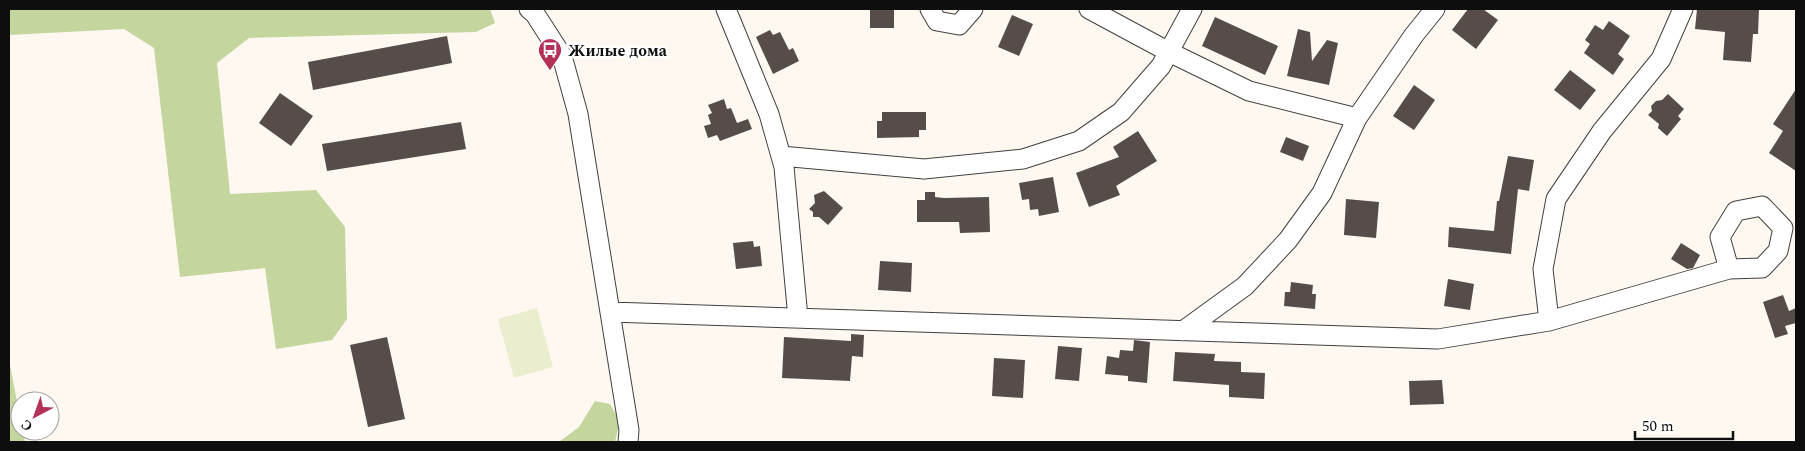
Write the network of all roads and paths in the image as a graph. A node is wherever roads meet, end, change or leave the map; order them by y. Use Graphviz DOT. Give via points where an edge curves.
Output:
graph roads {
  1 [pos="529,9"];
  2 [pos="726,9"];
  3 [pos="930,9"];
  4 [pos="973,9"];
  5 [pos="1089,9"];
  6 [pos="1192,9"];
  7 [pos="1435,9"];
  8 [pos="1683,9"];
  9 [pos="1169,52"];
  10 [pos="1358,118"];
  11 [pos="781,156"];
  12 [pos="1729,269"];
  13 [pos="610,312"];
  14 [pos="798,318"];
  15 [pos="1549,321"];
  16 [pos="1183,330"];
  17 [pos="628,442"];
  1 -- 13 [label="street" via="562,56 578,114"];
  2 -- 11 [label="street" via="769,114"];
  3 -- 4 [label="street" via="937,20 959,25"];
  5 -- 9 [label="street"];
  6 -- 9 [label="street"];
  7 -- 10 [label="street"];
  8 -- 15 [label="street" via="1660,59 1602,131 1556,199 1543,268"];
  9 -- 10 [label="street" via="1249,91"];
  9 -- 11 [label="street" via="1121,112 1079,141 1023,160 924,169"];
  10 -- 16 [label="street" via="1322,193 1288,240 1245,286"];
  11 -- 14 [label="street"];
  12 -- 15 [label="street"];
  13 -- 14 [label="street"];
  13 -- 17 [label="street" via="630,430"];
  14 -- 16 [label="street"];
  15 -- 16 [label="street" via="1438,339"];
}
